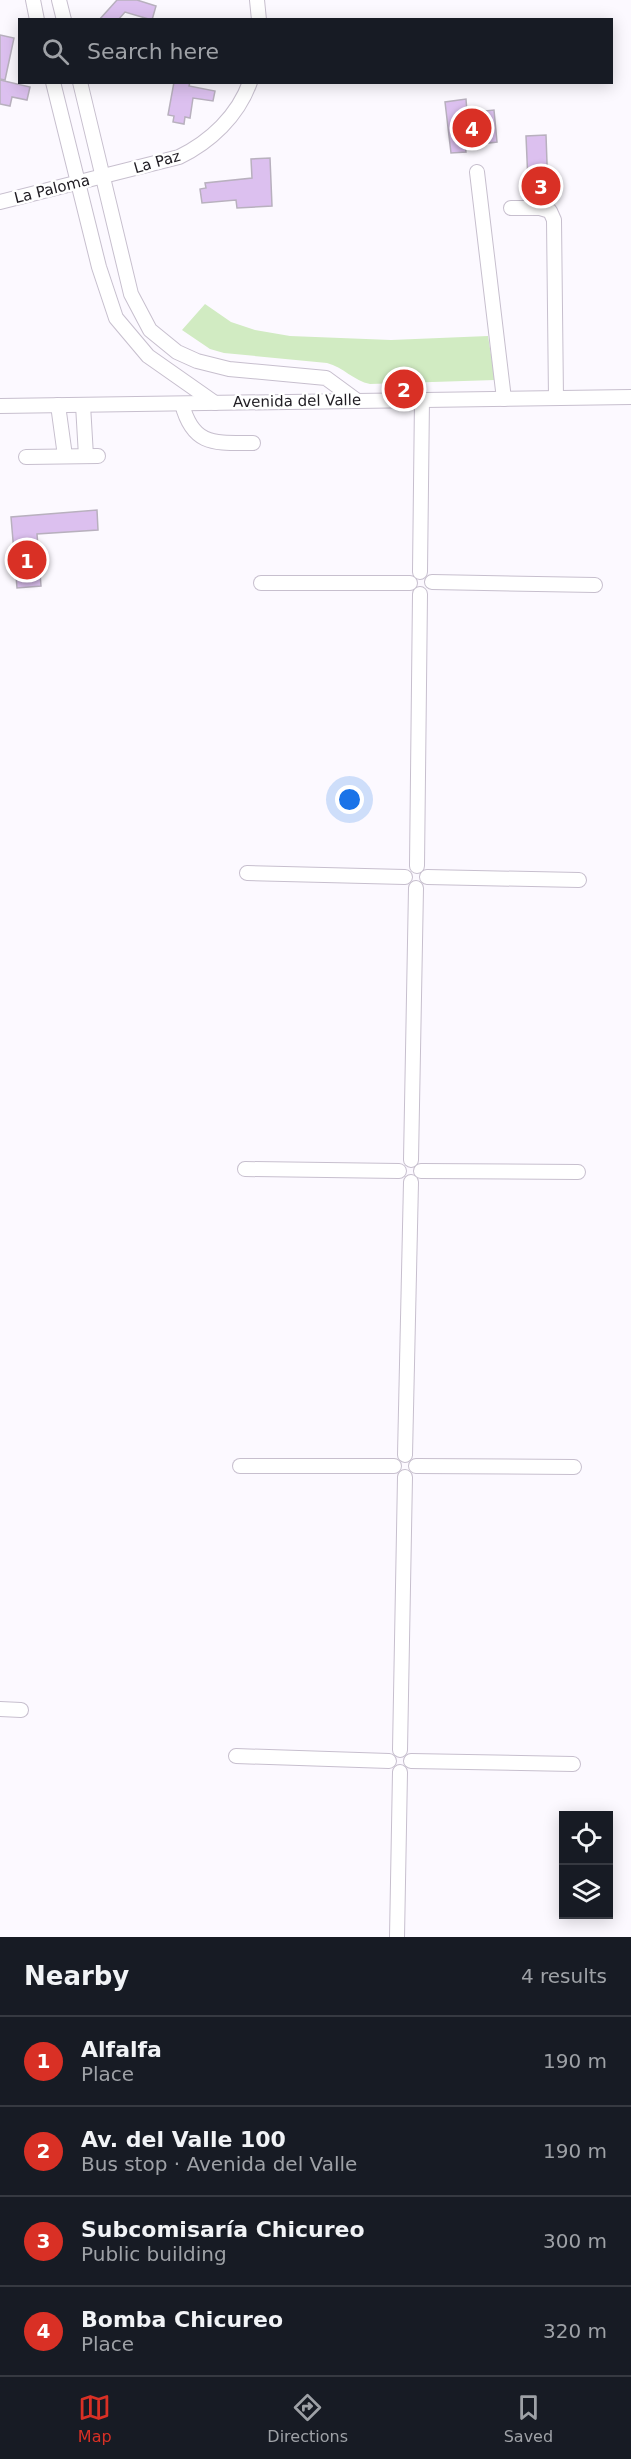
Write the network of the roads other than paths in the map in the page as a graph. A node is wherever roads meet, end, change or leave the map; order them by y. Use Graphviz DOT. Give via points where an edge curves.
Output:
graph roads {
  1 [pos="33,0"];
  2 [pos="60,0"];
  3 [pos="257,0"];
  4 [pos="37,18"];
  5 [pos="64,18"];
  6 [pos="259,18"];
  7 [pos="53,84"];
  8 [pos="80,84"];
  9 [pos="249,84"];
  10 [pos="477,172"];
  11 [pos="103,177"];
  12 [pos="77,183"];
  13 [pos="0,202"];
  14 [pos="511,208"];
  15 [pos="631,397"];
  16 [pos="556,398"];
  17 [pos="422,399"];
  18 [pos="504,399"];
  19 [pos="356,400"];
  20 [pos="216,403"];
  21 [pos="182,404"];
  22 [pos="58,405"];
  23 [pos="83,405"];
  24 [pos="0,406"];
  25 [pos="253,443"];
  26 [pos="65,456"];
  27 [pos="26,457"];
  28 [pos="420,572"];
  29 [pos="432,582"];
  30 [pos="261,583"];
  31 [pos="410,583"];
  32 [pos="595,585"];
  33 [pos="420,594"];
  34 [pos="417,866"];
  35 [pos="247,873"];
  36 [pos="405,877"];
  37 [pos="427,877"];
  38 [pos="579,880"];
  39 [pos="416,888"];
  40 [pos="411,1160"];
  41 [pos="245,1169"];
  42 [pos="399,1171"];
  43 [pos="421,1171"];
  44 [pos="578,1172"];
  45 [pos="411,1182"];
  46 [pos="405,1455"];
  47 [pos="240,1466"];
  48 [pos="394,1466"];
  49 [pos="416,1466"];
  50 [pos="574,1467"];
  51 [pos="405,1477"];
  52 [pos="0,1709"];
  53 [pos="21,1710"];
  54 [pos="400,1750"];
  55 [pos="236,1756"];
  56 [pos="389,1761"];
  57 [pos="411,1761"];
  58 [pos="573,1764"];
  59 [pos="400,1772"];
  60 [pos="397,1937"];
  1 -- 4 [label="street"];
  2 -- 5 [label="street"];
  3 -- 6 [label="street"];
  7 -- 12 [label="street"];
  8 -- 11 [label="street"];
  9 -- 11 [label="street, La Paz" via="232,114 202,145 179,157"];
  10 -- 18 [label="street"];
  11 -- 12 [label="street, La Paloma"];
  11 -- 19 [label="street" via="131,294 144,321 160,339 187,357 213,366 326,378"];
  12 -- 13 [label="street, La Paloma"];
  12 -- 20 [label="street" via="116,318 157,364"];
  14 -- 16 [label="street" via="540,208 550,211 554,220"];
  15 -- 16 [label="street, Avenida del Valle"];
  16 -- 18 [label="street, Avenida del Valle"];
  17 -- 18 [label="street, Avenida del Valle"];
  17 -- 19 [label="street, Avenida del Valle"];
  17 -- 28 [label="street"];
  19 -- 20 [label="street, Avenida del Valle"];
  20 -- 21 [label="street, Avenida del Valle"];
  21 -- 23 [label="street, Avenida del Valle"];
  21 -- 25 [label="street" via="188,425 204,438 218,443"];
  22 -- 23 [label="street, Avenida del Valle"];
  22 -- 24 [label="street, Avenida del Valle"];
  22 -- 26 [label="street"];
  23 -- 26 [label="street" via="92,456"];
  26 -- 27 [label="street"];
  28 -- 29 [label="street"];
  28 -- 31 [label="street" via="414,574"];
  29 -- 32 [label="street"];
  29 -- 33 [label="street" via="430,589"];
  30 -- 31 [label="street"];
  31 -- 33 [label="street"];
  33 -- 34 [label="street"];
  34 -- 36 [label="street" via="410,868"];
  34 -- 37 [label="street"];
  35 -- 36 [label="street"];
  36 -- 39 [label="street" via="407,884"];
  37 -- 38 [label="street"];
  37 -- 39 [label="street"];
  39 -- 40 [label="street"];
  40 -- 42 [label="street" via="404,1162"];
  40 -- 43 [label="street" via="419,1164"];
  41 -- 42 [label="street"];
  42 -- 45 [label="street" via="404,1180"];
  43 -- 44 [label="street"];
  43 -- 45 [label="street"];
  45 -- 46 [label="street"];
  46 -- 48 [label="street" via="398,1457"];
  46 -- 49 [label="street"];
  47 -- 48 [label="street"];
  48 -- 51 [label="street" via="398,1475"];
  49 -- 50 [label="street"];
  49 -- 51 [label="street" via="414,1473"];
  51 -- 54 [label="street"];
  52 -- 53 [label="street"];
  54 -- 56 [label="street"];
  54 -- 57 [label="street" via="407,1752"];
  55 -- 56 [label="street"];
  56 -- 59 [label="street"];
  57 -- 58 [label="street"];
  57 -- 59 [label="street" via="409,1768"];
  59 -- 60 [label="street"];
}
